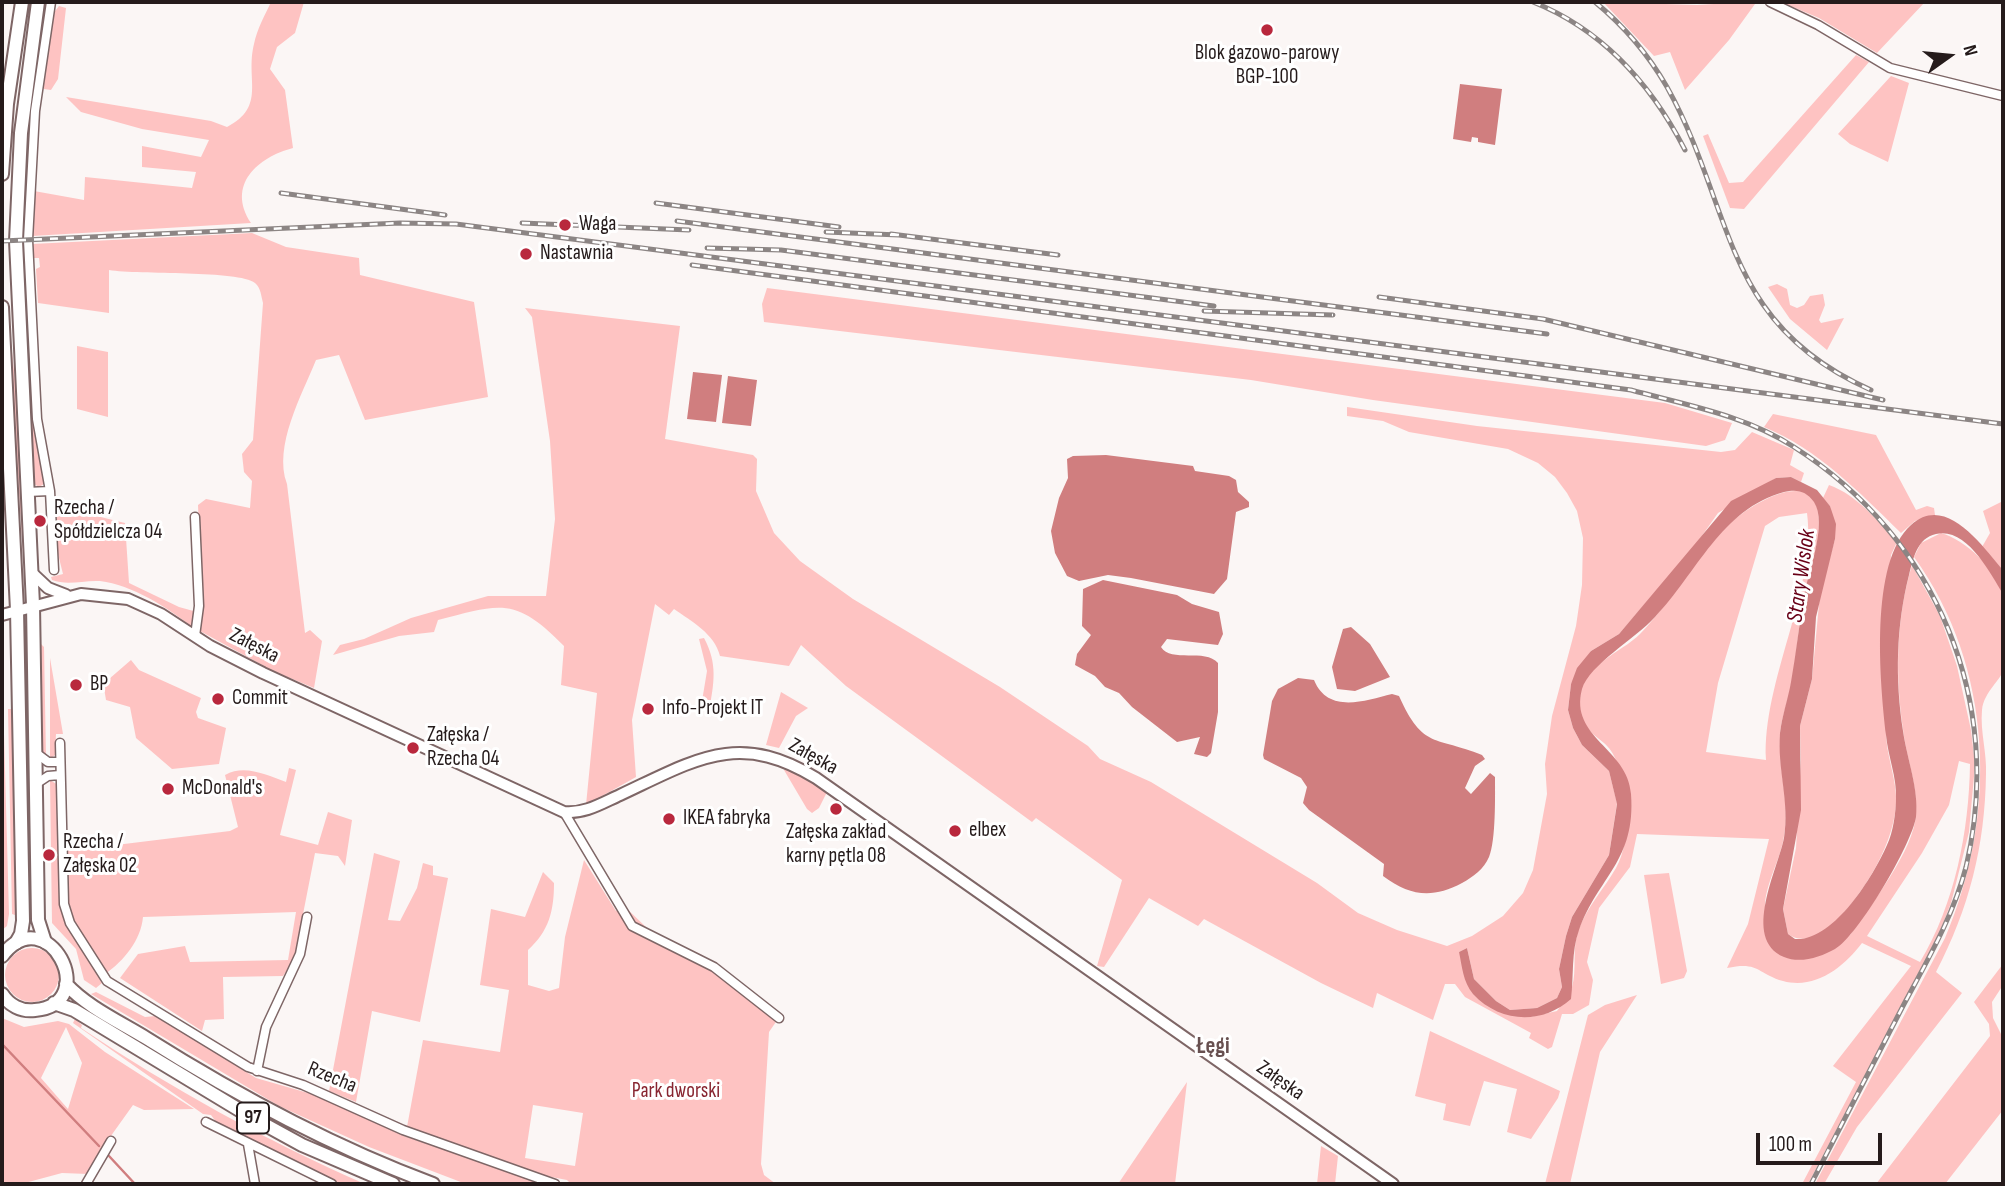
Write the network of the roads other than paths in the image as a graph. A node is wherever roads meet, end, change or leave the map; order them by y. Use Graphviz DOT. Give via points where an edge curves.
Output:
graph roads {
  1 [pos="22,2"];
  2 [pos="38,2"];
  3 [pos="51,2"];
  4 [pos="1770,2"];
  5 [pos="2003,96"];
  6 [pos="2,174"];
  7 [pos="2,307"];
  8 [pos="6,458"];
  9 [pos="6,480"];
  10 [pos="50,491"];
  11 [pos="27,492"];
  12 [pos="195,517"];
  13 [pos="54,570"];
  14 [pos="32,573"];
  15 [pos="69,596"];
  16 [pos="33,606"];
  17 [pos="17,610"];
  18 [pos="2,615"];
  19 [pos="195,636"];
  20 [pos="60,743"];
  21 [pos="36,753"];
  22 [pos="60,762"];
  23 [pos="60,775"];
  24 [pos="36,784"];
  25 [pos="564,812"];
  26 [pos="307,917"];
  27 [pos="45,942"];
  28 [pos="16,943"];
  29 [pos="2,956"];
  30 [pos="66,984"];
  31 [pos="3,997"];
  32 [pos="54,1003"];
  33 [pos="779,1018"];
  34 [pos="257,1071"];
  35 [pos="206,1122"];
  36 [pos="111,1140"];
  37 [pos="248,1144"];
  38 [pos="86,1184"];
  39 [pos="254,1184"];
  40 [pos="332,1184"];
  41 [pos="393,1184"];
  42 [pos="433,1184"];
  43 [pos="555,1184"];
  44 [pos="1393,1184"];
  1 -- 6 [label="main road"];
  2 -- 11 [label="main road" via="22,121 16,214"];
  3 -- 10 [label="street" via="35,111 28,240 37,419"];
  4 -- 5 [label="street" via="1890,68"];
  7 -- 8 [label="main road"];
  8 -- 9 [label="main road"];
  9 -- 17 [label="main road"];
  10 -- 11 [label="street"];
  10 -- 13 [label="street"];
  11 -- 14 [label="main road"];
  12 -- 19 [label="street" via="199,606"];
  14 -- 15 [label="street" via="48,588"];
  14 -- 16 [label="main road"];
  15 -- 16 [label="street, Załęska"];
  15 -- 19 [label="street, Załęska" via="105,594 128,599"];
  16 -- 17 [label="street, Załęska"];
  16 -- 21 [label="main road"];
  17 -- 18 [label="street, Załęska"];
  17 -- 28 [label="main road" via="23,926"];
  19 -- 25 [label="street, Załęska" via="263,673"];
  20 -- 22 [label="street"];
  21 -- 22 [label="street" via="48,762"];
  21 -- 24 [label="main road"];
  22 -- 23 [label="street"];
  23 -- 24 [label="street"];
  23 -- 34 [label="street, Rzecha" via="67,915 107,981"];
  24 -- 27 [label="main road" via="38,920"];
  25 -- 33 [label="street" via="632,926 714,967"];
  25 -- 44 [label="street, Załęska" via="589,809 715,755 761,753 794,765"];
  26 -- 34 [label="street" via="300,954 272,1011"];
  27 -- 28 [label="main road"];
  27 -- 30 [label="main road" via="64,960"];
  28 -- 29 [label="main road"];
  30 -- 32 [label="main road"];
  30 -- 42 [label="main road, 97" via="135,1032 260,1107 339,1146"];
  31 -- 32 [label="main road" via="29,1011"];
  32 -- 41 [label="main road, 97" via="74,1010 302,1145"];
  34 -- 43 [label="street, Rzecha"];
  35 -- 37 [label="street"];
  36 -- 38 [label="street"];
  37 -- 39 [label="street"];
  37 -- 40 [label="street"];
}
